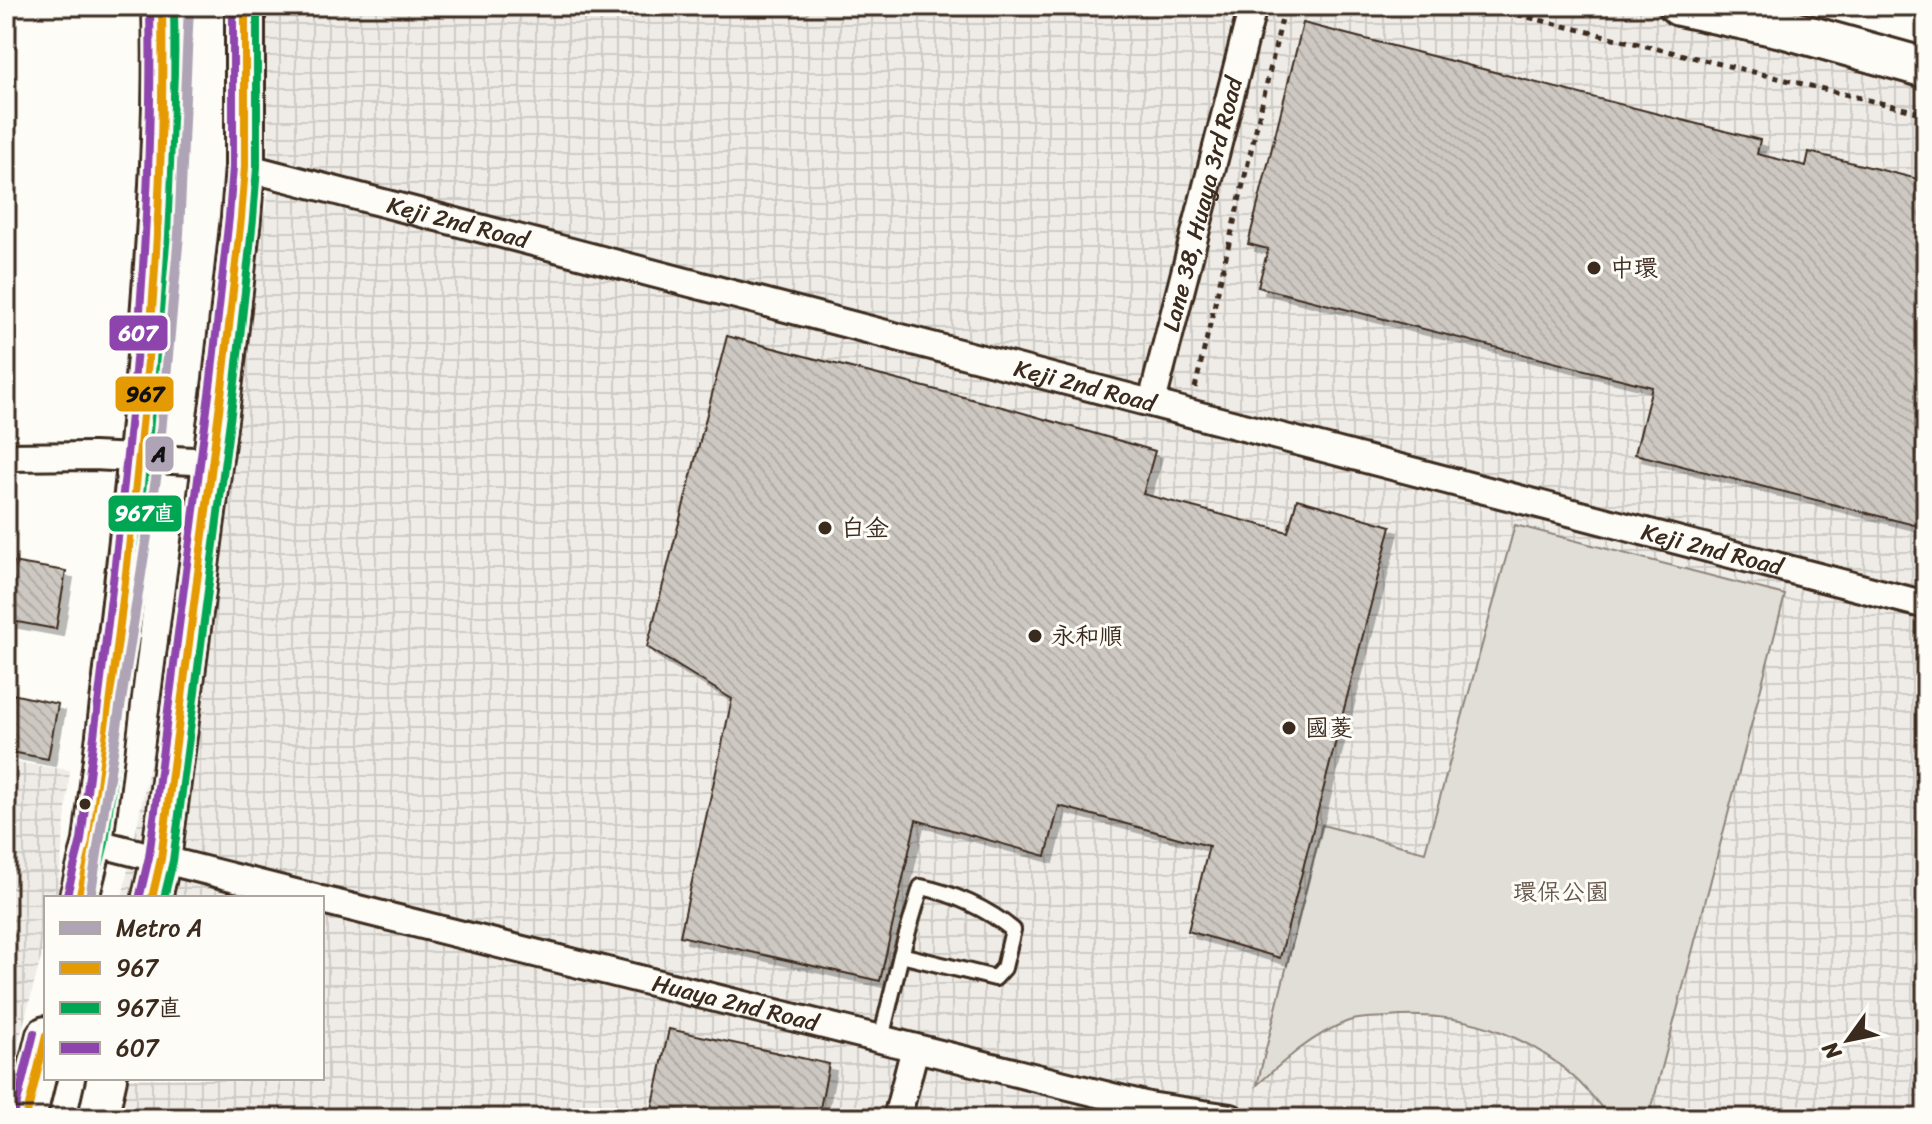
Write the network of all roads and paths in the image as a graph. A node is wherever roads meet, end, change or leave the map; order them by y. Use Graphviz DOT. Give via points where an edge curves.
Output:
graph roads {
  1 [pos="162,6"];
  2 [pos="245,6"];
  3 [pos="1253,6"];
  4 [pos="1285,6"];
  5 [pos="1482,6"];
  6 [pos="1679,6"];
  7 [pos="1784,17"];
  8 [pos="1926,68"];
  9 [pos="1926,114"];
  10 [pos="245,167"];
  11 [pos="1194,392"];
  12 [pos="1152,402"];
  13 [pos="6,457"];
  14 [pos="139,459"];
  15 [pos="213,462"];
  16 [pos="1926,605"];
  17 [pos="93,842"];
  18 [pos="161,859"];
  19 [pos="80,896"];
  20 [pos="152,896"];
  21 [pos="307,896"];
  22 [pos="324,900"];
  23 [pos="901,955"];
  24 [pos="881,1039"];
  25 [pos="44,1044"];
  26 [pos="915,1048"];
  27 [pos="107,1080"];
  28 [pos="1149,1106"];
  29 [pos="26,1118"];
  30 [pos="98,1118"];
  31 [pos="897,1118"];
  32 [pos="1184,1118"];
  33 [pos="1231,1118"];
  1 -- 14 [label="street" via="157,224"];
  2 -- 10 [label="street"];
  3 -- 12 [label="street, Lane 38, Huaya 3rd Road"];
  4 -- 11 [label="path"];
  5 -- 9 [label="path"];
  6 -- 7 [label="street"];
  7 -- 8 [label="street"];
  10 -- 12 [label="street, Keji 2nd Road"];
  10 -- 15 [label="street"];
  12 -- 16 [label="street, Keji 2nd Road"];
  13 -- 14 [label="street"];
  14 -- 15 [label="street"];
  14 -- 17 [label="street"];
  15 -- 18 [label="street"];
  17 -- 18 [label="street"];
  17 -- 19 [label="street"];
  18 -- 20 [label="street"];
  18 -- 21 [label="street"];
  22 -- 24 [label="street, Huaya 2nd Road"];
  23 -- 23 [label="lane" via="921,887 941,891 1013,930 1004,968 995,978"];
  23 -- 24 [label="lane"];
  24 -- 26 [label="street, Huaya 2nd Road"];
  25 -- 29 [label="street"];
  26 -- 28 [label="street, Huaya 2nd Road"];
  26 -- 31 [label="street"];
  27 -- 30 [label="street"];
  28 -- 32 [label="street, Huaya 2nd Road"];
  28 -- 33 [label="street, Huaya 2nd Road"];
}
